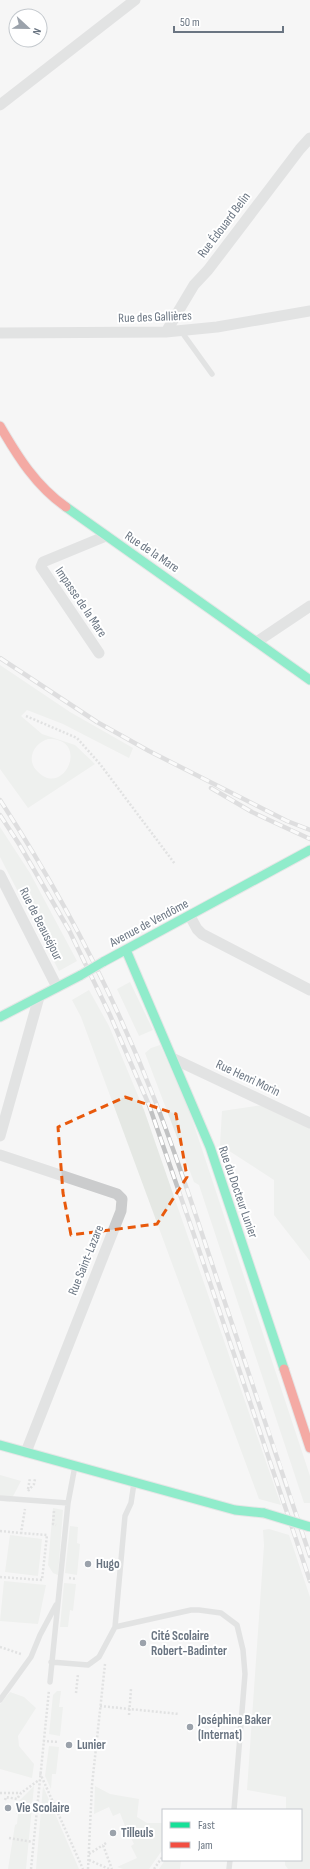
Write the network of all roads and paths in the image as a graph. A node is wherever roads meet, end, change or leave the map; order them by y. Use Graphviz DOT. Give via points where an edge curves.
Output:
graph roads {
  1 [pos="135,0"];
  2 [pos="0,106"];
  3 [pos="310,138"];
  4 [pos="310,311"];
  5 [pos="181,331"];
  6 [pos="166,332"];
  7 [pos="0,333"];
  8 [pos="212,374"];
  9 [pos="0,426"];
  10 [pos="106,536"];
  11 [pos="310,606"];
  12 [pos="258,641"];
  13 [pos="99,653"];
  14 [pos="310,680"];
  15 [pos="26,716"];
  16 [pos="310,850"];
  17 [pos="174,864"];
  18 [pos="0,875"];
  19 [pos="190,916"];
  20 [pos="126,950"];
  21 [pos="57,987"];
  22 [pos="310,990"];
  23 [pos="39,997"];
  24 [pos="0,1017"];
  25 [pos="174,1059"];
  26 [pos="310,1123"];
  27 [pos="0,1136"];
  28 [pos="0,1155"];
  29 [pos="0,1445"];
  30 [pos="310,1448"];
  31 [pos="26,1452"];
  32 [pos="75,1466"];
  33 [pos="30,1478"];
  34 [pos="134,1482"];
  35 [pos="33,1491"];
  36 [pos="0,1498"];
  37 [pos="68,1503"];
  38 [pos="32,1510"];
  39 [pos="47,1511"];
  40 [pos="59,1525"];
  41 [pos="310,1527"];
  42 [pos="0,1531"];
  43 [pos="21,1533"];
  44 [pos="0,1576"];
  45 [pos="70,1579"];
  46 [pos="76,1579"];
  47 [pos="58,1601"];
  48 [pos="115,1627"];
  49 [pos="106,1641"];
  50 [pos="50,1662"];
  51 [pos="79,1664"];
  52 [pos="50,1682"];
  53 [pos="131,1689"];
  54 [pos="76,1693"];
  55 [pos="0,1700"];
  56 [pos="100,1706"];
  57 [pos="129,1709"];
  58 [pos="179,1714"];
  59 [pos="129,1715"];
  60 [pos="43,1741"];
  61 [pos="59,1742"];
  62 [pos="40,1772"];
  63 [pos="39,1779"];
  64 [pos="0,1792"];
  65 [pos="21,1794"];
  66 [pos="5,1800"];
  67 [pos="234,1809"];
  68 [pos="9,1838"];
  69 [pos="33,1842"];
  70 [pos="106,1843"];
  71 [pos="103,1845"];
  72 [pos="89,1854"];
  73 [pos="162,1857"];
  74 [pos="89,1860"];
  75 [pos="31,1869"];
  76 [pos="83,1869"];
  77 [pos="88,1869"];
  78 [pos="111,1869"];
  79 [pos="154,1869"];
  1 -- 2 [label="street"];
  3 -- 6 [label="street, Rue Édouard Belin" via="194,285"];
  4 -- 5 [label="street, Rue des Gallières"];
  5 -- 6 [label="street, Rue des Gallières"];
  5 -- 8 [label="lane"];
  6 -- 7 [label="street, Rue des Gallières"];
  9 -- 10 [label="street, Rue de la Mare" via="32,476 60,504"];
  10 -- 12 [label="street, Rue de la Mare"];
  10 -- 13 [label="street, Impasse de la Mare" via="43,562 41,567"];
  11 -- 12 [label="street"];
  12 -- 14 [label="street, Rue de la Mare"];
  15 -- 17 [label="path" via="77,738 100,764"];
  16 -- 19 [label="street, Avenue de Vendôme"];
  18 -- 21 [label="street, Rue de Beauséjour"];
  19 -- 20 [label="street, Avenue de Vendôme"];
  19 -- 22 [label="street" via="202,934"];
  20 -- 21 [label="street, Avenue de Vendôme, bridge"];
  20 -- 25 [label="street, Rue du Docteur Lunier"];
  21 -- 23 [label="street, Avenue de Vendôme"];
  23 -- 24 [label="street, Avenue de Vendôme"];
  23 -- 27 [label="street"];
  25 -- 26 [label="street, Rue Henri Morin"];
  25 -- 30 [label="street, Rue du Docteur Lunier" via="210,1148"];
  28 -- 31 [label="street, Rue Saint-Lazare" via="117,1194 122,1199 121,1211"];
  29 -- 31 [label="street"];
  31 -- 32 [label="street"];
  32 -- 34 [label="street"];
  32 -- 37 [label="lane"];
  33 -- 35 [label="path" via="28,1489"];
  34 -- 41 [label="street, bridge" via="235,1510 264,1514"];
  34 -- 48 [label="lane" via="131,1503 125,1516"];
  36 -- 37 [label="lane"];
  37 -- 47 [label="lane"];
  38 -- 43 [label="path" via="24,1510"];
  39 -- 40 [label="path" via="55,1511 54,1524"];
  42 -- 43 [label="path"];
  43 -- 44 [label="path" via="47,1535 42,1580"];
  45 -- 46 [label="path"];
  47 -- 50 [label="lane"];
  47 -- 55 [label="lane" via="31,1657"];
  48 -- 49 [label="lane"];
  48 -- 67 [label="lane" via="199,1610 221,1613 237,1626 245,1674"];
  49 -- 51 [label="lane" via="99,1657 88,1665"];
  49 -- 56 [label="path"];
  50 -- 51 [label="lane"];
  50 -- 52 [label="lane"];
  51 -- 54 [label="path"];
  52 -- 60 [label="path"];
  53 -- 57 [label="path"];
  56 -- 57 [label="path"];
  56 -- 72 [label="path" via="92,1785"];
  57 -- 58 [label="path"];
  57 -- 59 [label="path"];
  60 -- 61 [label="path"];
  60 -- 62 [label="path"];
  62 -- 63 [label="path"];
  62 -- 76 [label="path"];
  63 -- 65 [label="path"];
  63 -- 69 [label="path"];
  64 -- 65 [label="path"];
  65 -- 66 [label="path" via="18,1799 6,1797"];
  68 -- 69 [label="path"];
  69 -- 75 [label="path"];
  70 -- 71 [label="path"];
  71 -- 72 [label="path"];
  71 -- 78 [label="path"];
  72 -- 74 [label="path"];
  73 -- 79 [label="path"];
  74 -- 77 [label="path"];
  74 -- 78 [label="path"];
}
